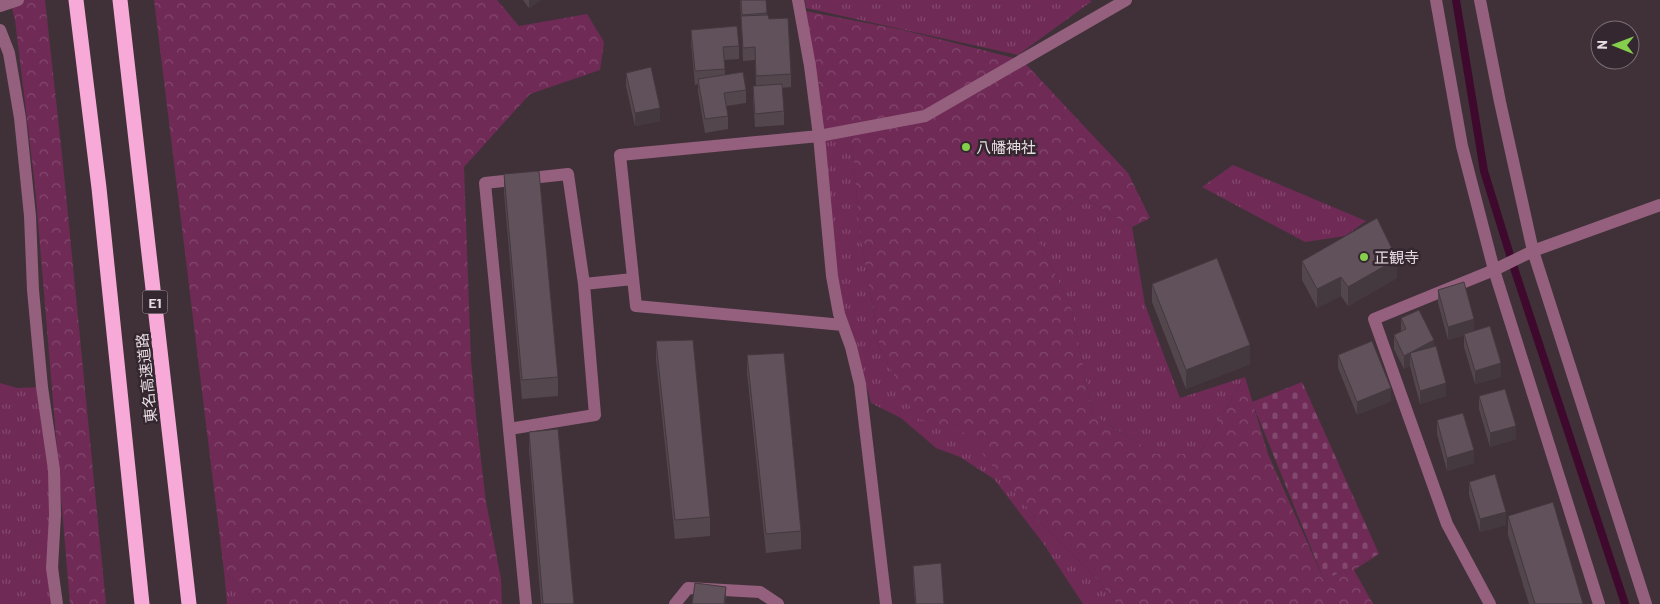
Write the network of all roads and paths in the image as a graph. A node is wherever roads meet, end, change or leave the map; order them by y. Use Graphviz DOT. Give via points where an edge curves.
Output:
graph roads {
  1 [pos="18,0"];
  2 [pos="76,0"];
  3 [pos="120,0"];
  4 [pos="798,0"];
  5 [pos="1126,0"];
  6 [pos="1436,0"];
  7 [pos="1480,0"];
  8 [pos="0,6"];
  9 [pos="0,30"];
  10 [pos="819,136"];
  11 [pos="1660,206"];
  12 [pos="1529,252"];
  13 [pos="1498,268"];
  14 [pos="633,279"];
  15 [pos="584,284"];
  16 [pos="843,325"];
  17 [pos="509,429"];
  18 [pos="57,604"];
  19 [pos="142,604"];
  20 [pos="189,604"];
  21 [pos="526,604"];
  22 [pos="675,604"];
  23 [pos="778,604"];
  24 [pos="886,604"];
  25 [pos="1490,604"];
  26 [pos="1599,604"];
  27 [pos="1646,604"];
  1 -- 8 [label="street"];
  2 -- 19 [label="highway, 東名高速道路"];
  3 -- 20 [label="highway, 東名高速道路 / E1"];
  4 -- 10 [label="street"];
  5 -- 10 [label="street" via="925,116"];
  6 -- 13 [label="street" via="1462,146"];
  7 -- 12 [label="street"];
  9 -- 18 [label="street" via="10,53 29,206 42,387 54,470 52,568"];
  10 -- 14 [label="street" via="620,155"];
  10 -- 16 [label="street" via="832,276"];
  11 -- 12 [label="street"];
  12 -- 13 [label="street"];
  12 -- 27 [label="street"];
  13 -- 25 [label="street" via="1374,319 1447,524"];
  13 -- 26 [label="street"];
  14 -- 15 [label="street"];
  14 -- 16 [label="street" via="636,306"];
  15 -- 17 [label="street" via="596,415"];
  15 -- 17 [label="street" via="568,174 485,182"];
  16 -- 24 [label="street" via="860,384"];
  17 -- 21 [label="street"];
  22 -- 23 [label="street" via="688,588 760,592"];
}
